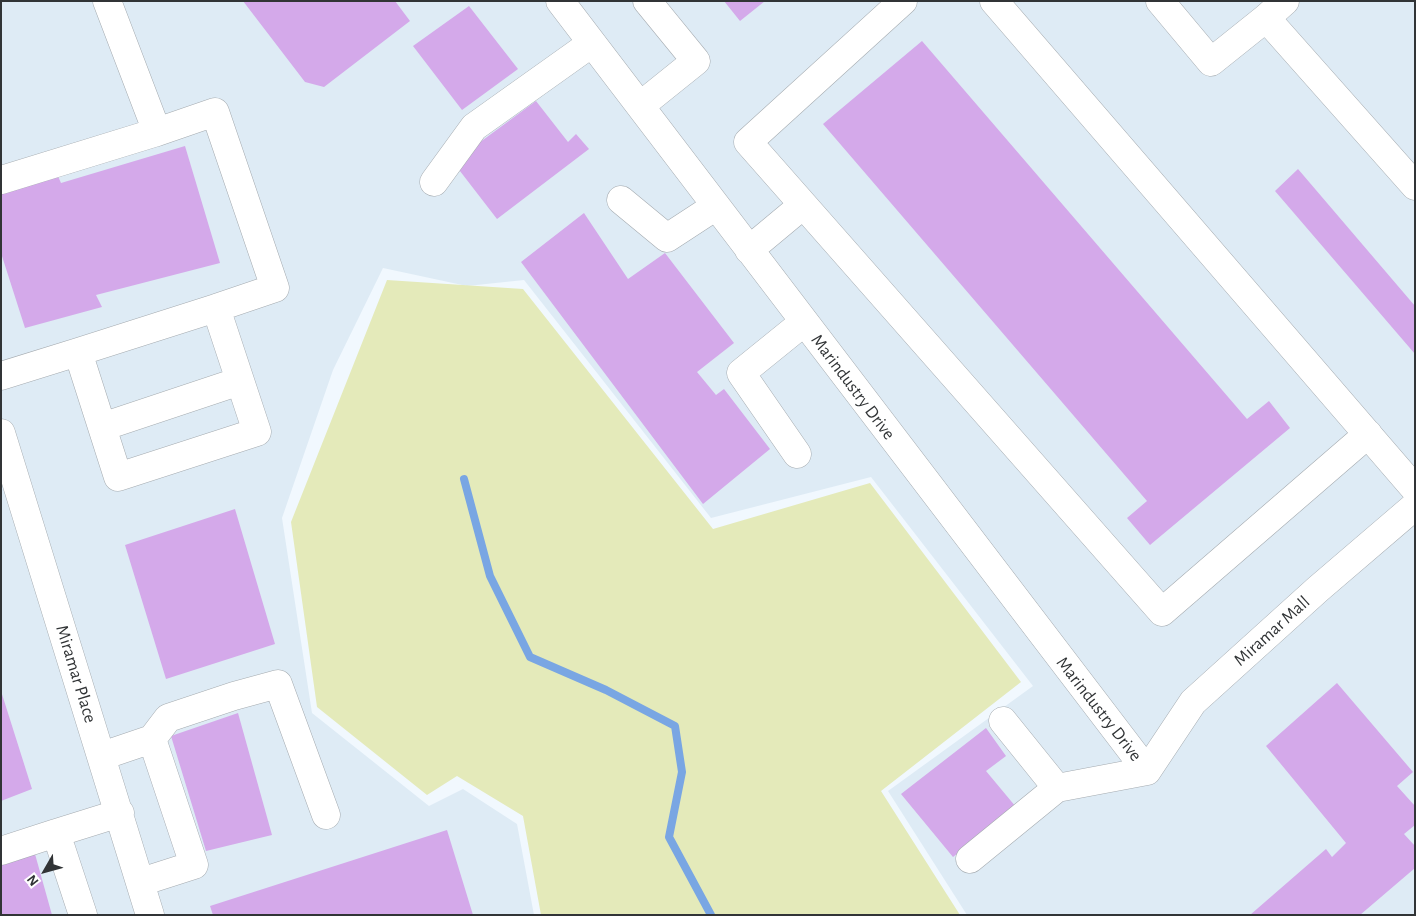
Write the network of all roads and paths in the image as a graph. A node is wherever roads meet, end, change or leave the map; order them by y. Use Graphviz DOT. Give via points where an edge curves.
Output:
graph roads {
  1 [pos="107,1"];
  2 [pos="560,1"];
  3 [pos="647,1"];
  4 [pos="903,1"];
  5 [pos="994,1"];
  6 [pos="1160,1"];
  7 [pos="1276,9"];
  8 [pos="592,43"];
  9 [pos="640,106"];
  10 [pos="157,132"];
  11 [pos="3,174"];
  12 [pos="434,182"];
  13 [pos="1415,186"];
  14 [pos="622,200"];
  15 [pos="803,205"];
  16 [pos="716,206"];
  17 [pos="749,250"];
  18 [pos="216,308"];
  19 [pos="804,322"];
  20 [pos="78,352"];
  21 [pos="1,376"];
  22 [pos="240,381"];
  23 [pos="102,427"];
  24 [pos="1,433"];
  25 [pos="1368,434"];
  26 [pos="797,454"];
  27 [pos="1415,488"];
  28 [pos="1415,506"];
  29 [pos="1002,720"];
  30 [pos="152,739"];
  31 [pos="102,756"];
  32 [pos="1147,771"];
  33 [pos="1057,788"];
  34 [pos="120,813"];
  35 [pos="326,815"];
  36 [pos="56,833"];
  37 [pos="1,851"];
  38 [pos="970,859"];
  39 [pos="141,882"];
  40 [pos="83,915"];
  41 [pos="150,915"];
  1 -- 10 [label="street"];
  2 -- 8 [label="street, Marindustry Drive"];
  3 -- 9 [label="street" via="696,61"];
  4 -- 15 [label="street" via="748,142"];
  5 -- 25 [label="street"];
  6 -- 7 [label="street" via="1212,62"];
  7 -- 13 [label="street"];
  8 -- 9 [label="street, Marindustry Drive"];
  8 -- 12 [label="street" via="474,127"];
  9 -- 16 [label="street, Marindustry Drive"];
  10 -- 11 [label="street"];
  10 -- 18 [label="street" via="215,112 275,288"];
  14 -- 16 [label="street" via="668,238"];
  15 -- 17 [label="street"];
  15 -- 25 [label="street" via="1162,612"];
  16 -- 17 [label="street, Marindustry Drive"];
  17 -- 19 [label="street, Marindustry Drive"];
  18 -- 20 [label="street"];
  18 -- 22 [label="street"];
  19 -- 26 [label="street" via="741,373"];
  19 -- 32 [label="street, Marindustry Drive"];
  20 -- 21 [label="street"];
  20 -- 23 [label="street"];
  22 -- 23 [label="street"];
  22 -- 23 [label="street" via="256,432 118,477"];
  24 -- 31 [label="street, Miramar Place"];
  25 -- 27 [label="street"];
  28 -- 32 [label="street, Miramar Mall" via="1193,702"];
  29 -- 33 [label="street"];
  30 -- 31 [label="street"];
  30 -- 35 [label="street" via="168,718 278,684"];
  30 -- 39 [label="street" via="194,865"];
  31 -- 34 [label="street, Miramar Place"];
  32 -- 33 [label="street"];
  33 -- 38 [label="street"];
  34 -- 36 [label="street"];
  34 -- 39 [label="street, Miramar Place"];
  36 -- 37 [label="street"];
  36 -- 40 [label="street"];
  39 -- 41 [label="street, Miramar Place"];
}
